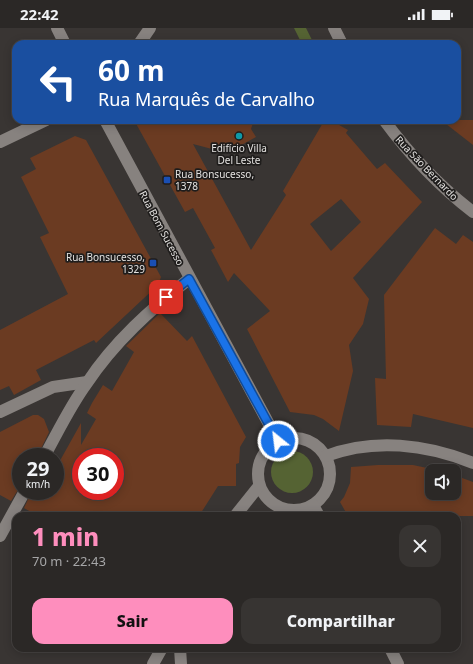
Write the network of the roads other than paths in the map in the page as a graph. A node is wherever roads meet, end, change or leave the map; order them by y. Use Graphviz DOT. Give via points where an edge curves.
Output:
graph roads {
  1 [pos="57,28"];
  2 [pos="150,28"];
  3 [pos="334,28"];
  4 [pos="63,40"];
  5 [pos="142,40"];
  6 [pos="340,40"];
  7 [pos="38,124"];
  8 [pos="107,124"];
  9 [pos="387,124"];
  10 [pos="0,142"];
  11 [pos="473,212"];
  12 [pos="189,279"];
  13 [pos="87,382"];
  14 [pos="0,412"];
  15 [pos="278,441"];
  16 [pos="49,448"];
  17 [pos="326,456"];
  18 [pos="473,463"];
  19 [pos="259,486"];
  20 [pos="20,500"];
  21 [pos="313,505"];
  22 [pos="13,512"];
  23 [pos="238,512"];
  24 [pos="317,512"];
  25 [pos="12,514"];
  26 [pos="0,536"];
  27 [pos="160,652"];
  28 [pos="180,652"];
  29 [pos="392,652"];
  30 [pos="153,664"];
  31 [pos="181,664"];
  32 [pos="398,664"];
  1 -- 4 [label="street"];
  2 -- 5 [label="street"];
  3 -- 6 [label="street"];
  7 -- 10 [label="street"];
  8 -- 12 [label="street, Rua Bom Sucesso"];
  9 -- 11 [label="street, Rua São Bernardo" via="420,163 457,200"];
  12 -- 13 [label="street" via="128,333"];
  12 -- 15 [label="street, Rua Bom Sucesso"];
  13 -- 14 [label="street" via="53,387"];
  13 -- 16 [label="street"];
  15 -- 17 [label="street" via="289,437 304,438 316,445"];
  15 -- 19 [label="street" via="265,451 258,464"];
  17 -- 18 [label="street" via="341,450 374,445 410,446 447,452"];
  17 -- 21 [label="street" via="330,470 329,483"];
  19 -- 21 [label="street" via="271,502 284,509 298,510"];
  19 -- 23 [label="street"];
  20 -- 22 [label="street"];
  21 -- 24 [label="street"];
  25 -- 26 [label="street"];
  27 -- 30 [label="street"];
  28 -- 31 [label="street"];
  29 -- 32 [label="street"];
}
